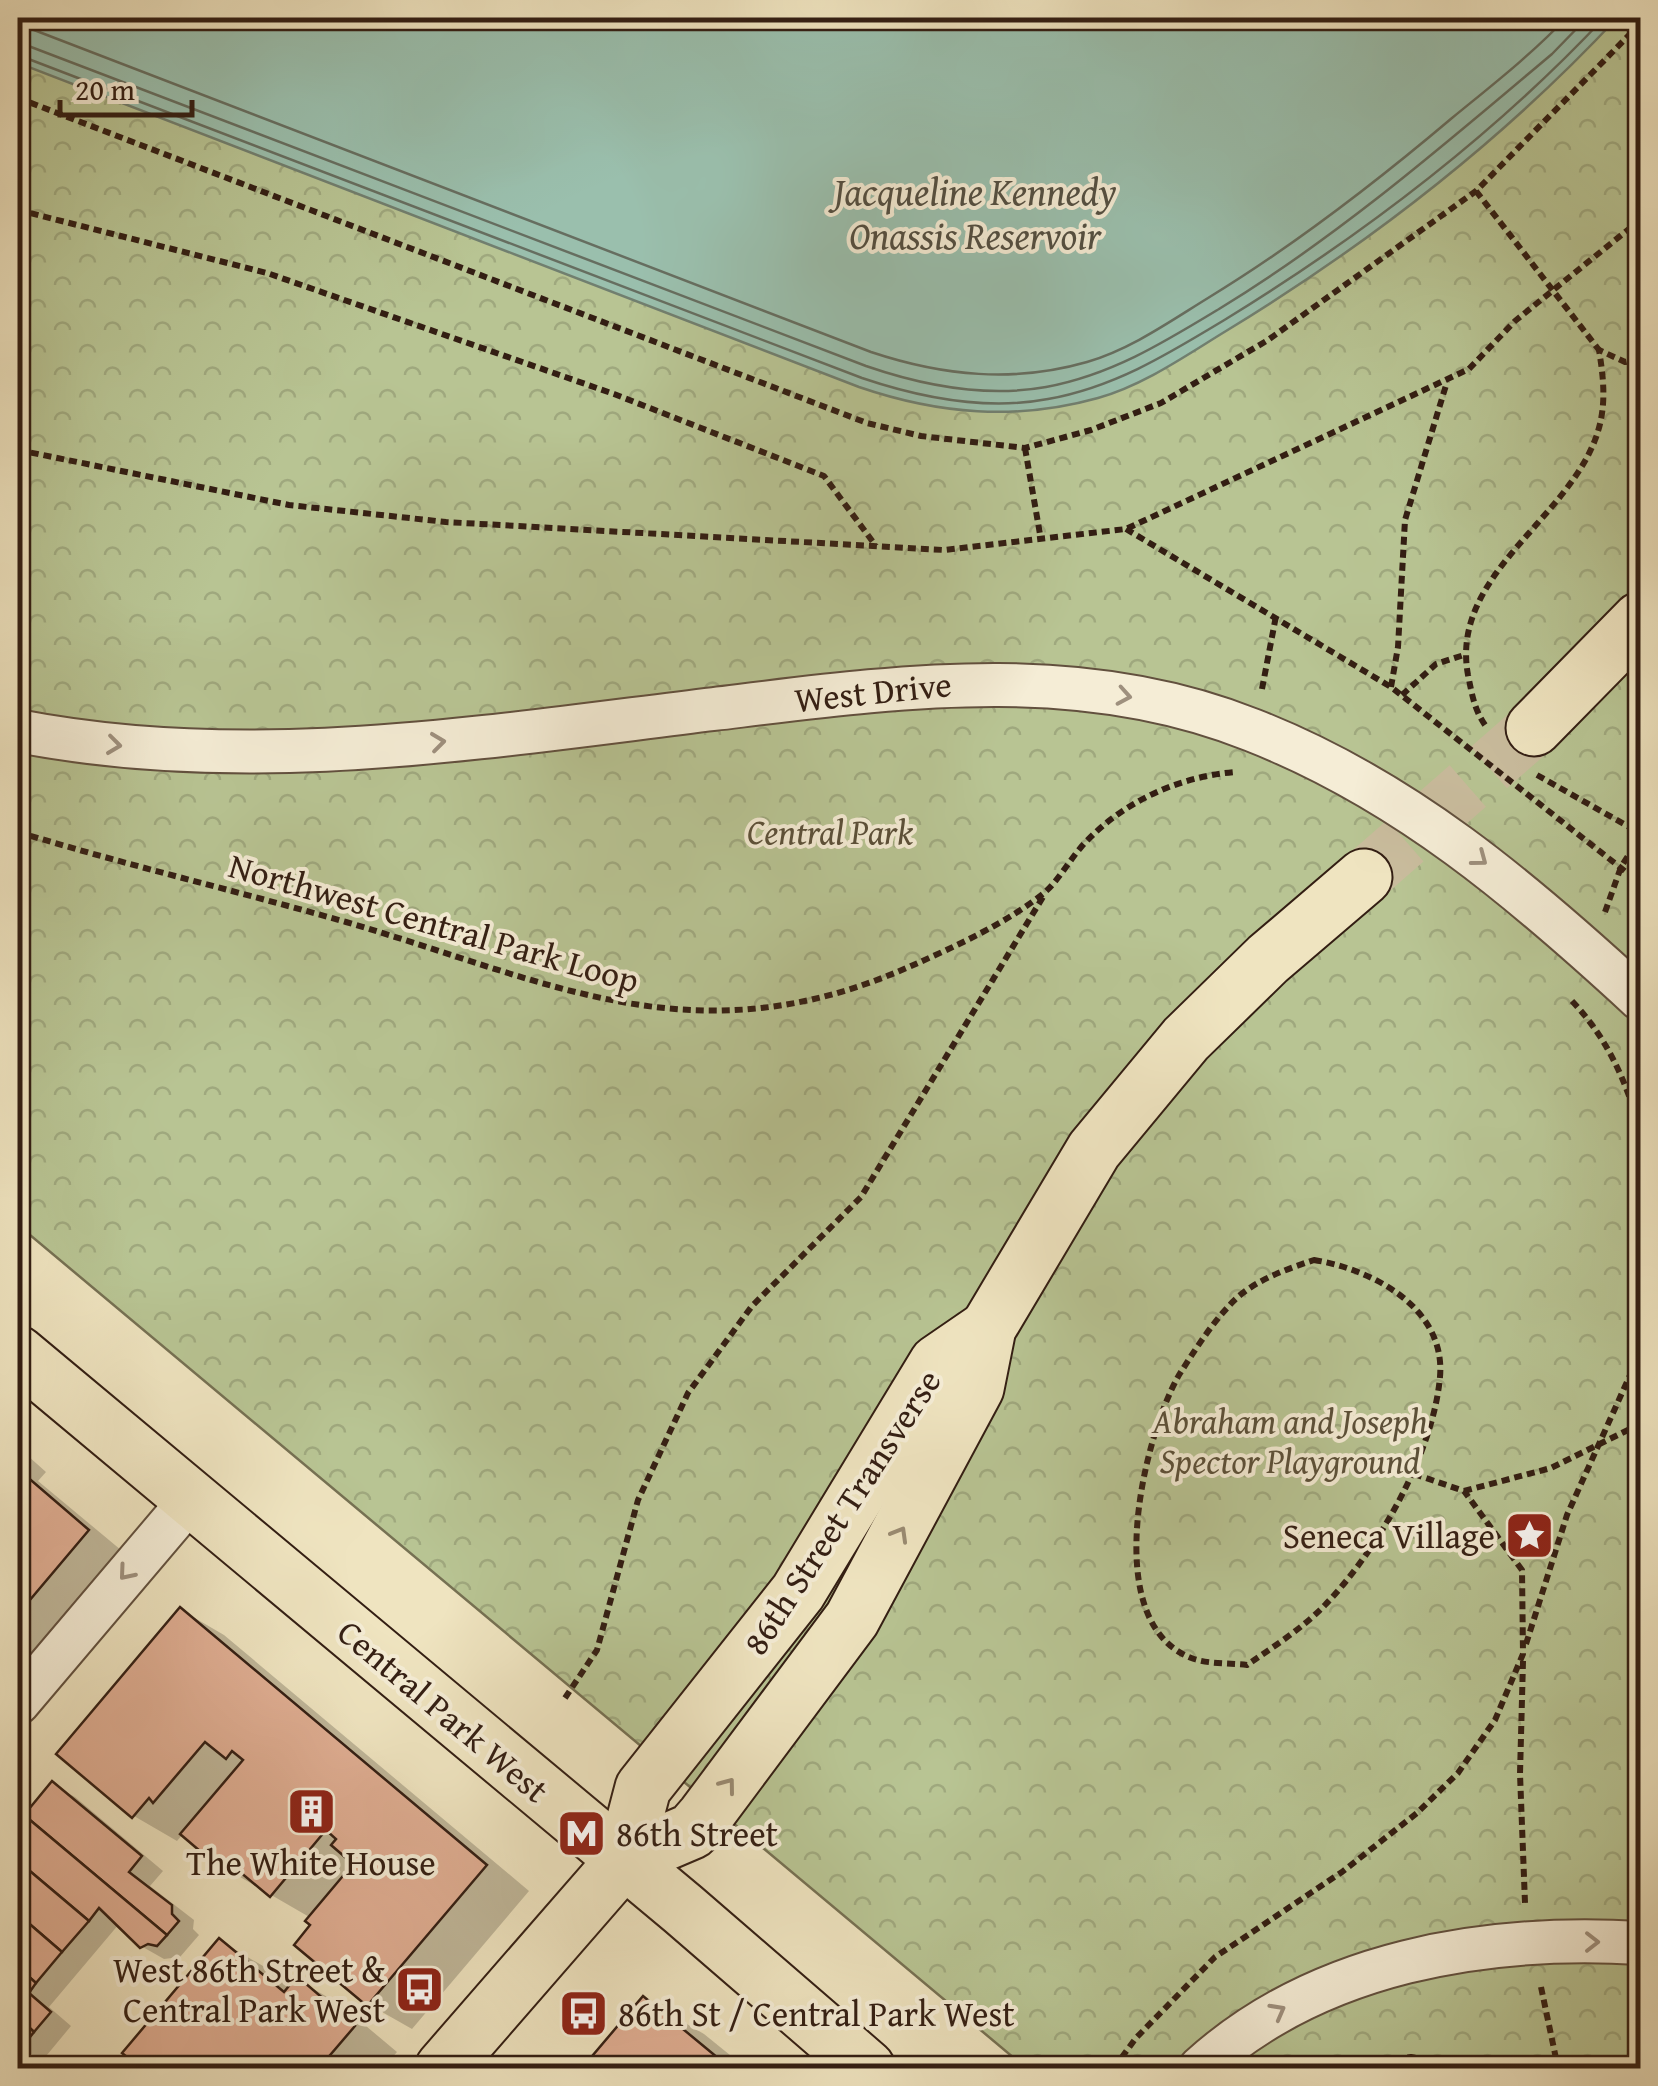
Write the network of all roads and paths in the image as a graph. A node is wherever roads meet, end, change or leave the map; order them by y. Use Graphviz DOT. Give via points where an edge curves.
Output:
graph roads {
  1 [pos="1640,24"];
  2 [pos="18,98"];
  3 [pos="1476,191"];
  4 [pos="18,210"];
  5 [pos="1640,220"];
  6 [pos="1599,350"];
  7 [pos="1640,359"];
  8 [pos="1447,382"];
  9 [pos="1024,448"];
  10 [pos="18,450"];
  11 [pos="1126,530"];
  12 [pos="1041,540"];
  13 [pos="876,546"];
  14 [pos="1276,616"];
  15 [pos="1640,620"];
  16 [pos="1464,656"];
  17 [pos="1391,686"];
  18 [pos="1402,695"];
  19 [pos="1260,698"];
  20 [pos="18,731"];
  21 [pos="1518,743"];
  22 [pos="1242,772"];
  23 [pos="18,832"];
  24 [pos="1640,835"];
  25 [pos="1621,867"];
  26 [pos="1364,877"];
  27 [pos="1640,883"];
  28 [pos="1046,891"];
  29 [pos="1561,991"];
  30 [pos="1640,999"];
  31 [pos="1640,1130"];
  32 [pos="1640,1352"];
  33 [pos="18,1354"];
  34 [pos="1640,1424"];
  35 [pos="1596,1447"];
  36 [pos="1414,1474"];
  37 [pos="1464,1491"];
  38 [pos="190,1499"];
  39 [pos="1523,1654"];
  40 [pos="565,1698"];
  41 [pos="18,1702"];
  42 [pos="624,1860"];
  43 [pos="1526,1914"];
  44 [pos="1640,1943"];
  45 [pos="1538,1975"];
  46 [pos="443,2068"];
  47 [pos="867,2068"];
  48 [pos="1114,2068"];
  49 [pos="1200,2068"];
  50 [pos="1318,2068"];
  51 [pos="1483,2068"];
  52 [pos="1558,2068"];
  1 -- 3 [label="path"];
  2 -- 9 [label="path" via="867,423"];
  3 -- 6 [label="path, bridge"];
  3 -- 9 [label="path" via="1268,340 1161,403"];
  4 -- 13 [label="path" via="267,273 614,394 824,476"];
  5 -- 8 [label="path"];
  6 -- 7 [label="path" via="1625,362"];
  6 -- 16 [label="path" via="1606,393 1594,442 1484,591 1468,625"];
  8 -- 11 [label="path"];
  8 -- 17 [label="path" via="1404,520"];
  9 -- 12 [label="path"];
  10 -- 13 [label="path" via="328,509 466,524"];
  11 -- 12 [label="path"];
  11 -- 14 [label="path"];
  12 -- 13 [label="path" via="944,550"];
  14 -- 17 [label="path"];
  14 -- 19 [label="path"];
  15 -- 21 [label="main road"];
  16 -- 18 [label="path" via="1436,664"];
  16 -- 21 [label="path" via="1472,700"];
  17 -- 18 [label="path"];
  18 -- 25 [label="path"];
  20 -- 30 [label="street, West Drive, one-way" via="156,750 296,754 924,684 1082,688 1248,728 1353,775 1500,874"];
  21 -- 24 [label="path"];
  22 -- 28 [label="path, Northwest Central Park Loop" via="1137,800 1088,839"];
  23 -- 28 [label="path, Northwest Central Park Loop" via="360,926 526,981 665,1010 786,1004 863,984 914,964"];
  24 -- 25 [label="path"];
  25 -- 27 [label="path"];
  26 -- 42 [label="main road, 86th Street Transverse" via="1268,959 1150,1078 1064,1196 988,1328 937,1363 798,1592 643,1788"];
  28 -- 40 [label="path" via="861,1197 752,1306 688,1394 638,1500 597,1650"];
  29 -- 31 [label="path" via="1605,1041 1627,1083"];
  32 -- 35 [label="path"];
  33 -- 38 [label="main road, Central Park West"];
  34 -- 35 [label="path"];
  35 -- 37 [label="path" via="1551,1468"];
  35 -- 39 [label="path" via="1566,1515"];
  36 -- 36 [label="path" via="1441,1375 1430,1328 1392,1286 1350,1266 1314,1260 1274,1274 1229,1304 1178,1378 1140,1494 1135,1569 1144,1606 1160,1634 1192,1659 1247,1665 1325,1605 1385,1526"];
  36 -- 37 [label="path"];
  37 -- 39 [label="path" via="1522,1570"];
  38 -- 41 [label="street, one-way"];
  38 -- 42 [label="main road, Central Park West"];
  39 -- 43 [label="path"];
  39 -- 48 [label="path" via="1495,1720 1458,1773 1385,1840 1214,1957"];
  42 -- 46 [label="main road"];
  42 -- 47 [label="main road, Central Park West"];
  49 -- 44 [label="street, one-way" via="1276,2010 1356,1976 1450,1953 1532,1943"];
  45 -- 52 [label="path"];
  50 -- 51 [label="path" via="1411,2057"];
}
